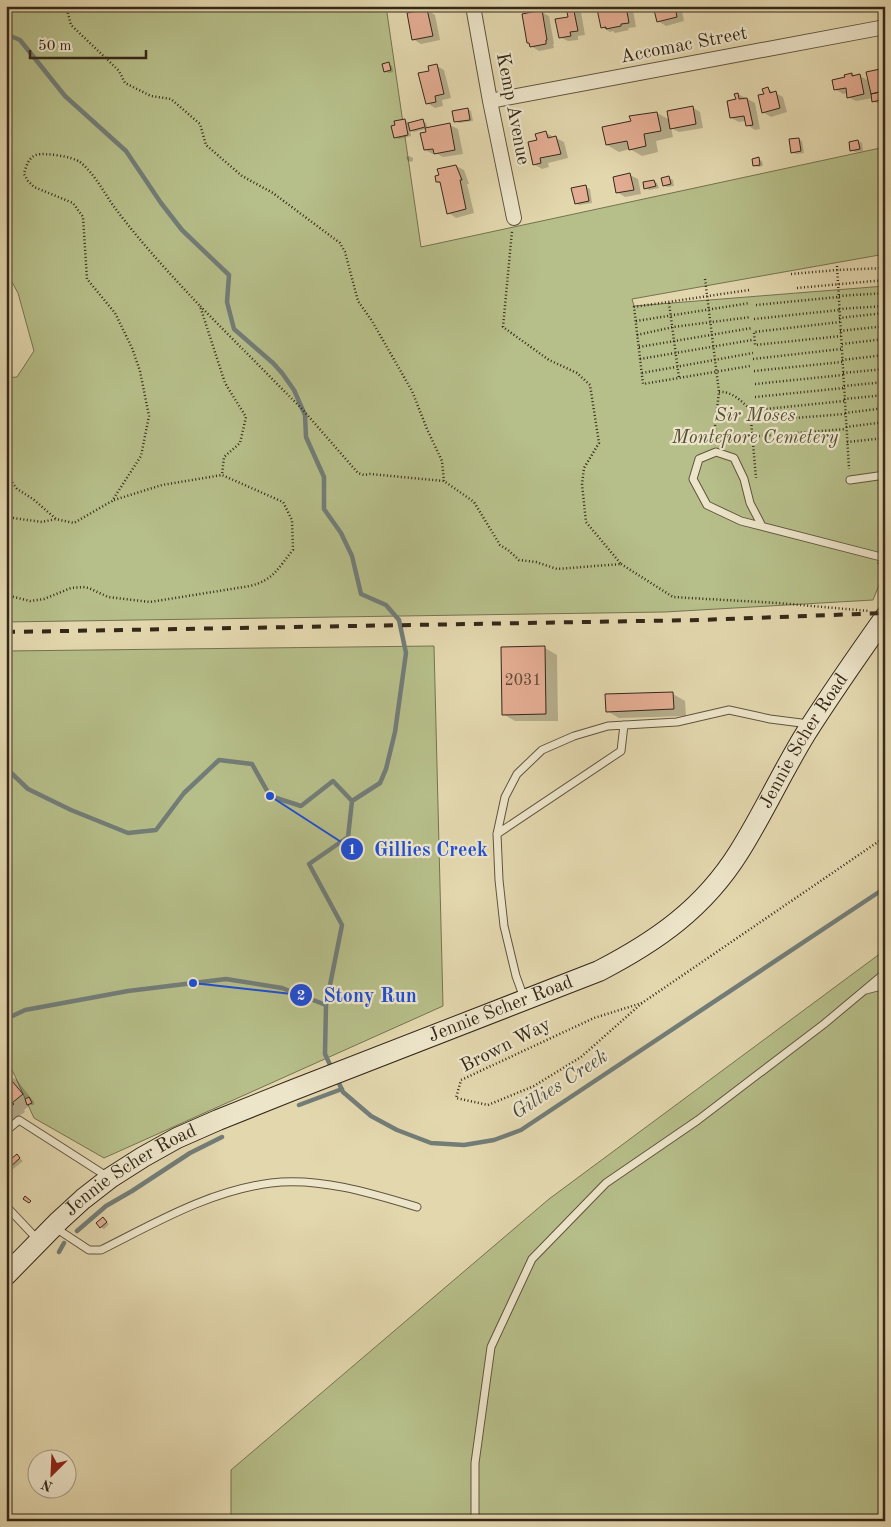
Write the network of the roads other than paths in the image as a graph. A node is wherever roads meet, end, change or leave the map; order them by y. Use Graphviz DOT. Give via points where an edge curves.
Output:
graph roads {
  1 [pos="473,6"];
  2 [pos="885,27"];
  3 [pos="490,101"];
  4 [pos="514,218"];
  5 [pos="885,475"];
  6 [pos="850,480"];
  7 [pos="762,526"];
  8 [pos="885,558"];
  9 [pos="880,614"];
  10 [pos="812,724"];
  11 [pos="624,725"];
  12 [pos="497,834"];
  13 [pos="885,973"];
  14 [pos="885,985"];
  15 [pos="864,991"];
  16 [pos="525,1000"];
  17 [pos="6,1131"];
  18 [pos="110,1178"];
  19 [pos="6,1206"];
  20 [pos="417,1207"];
  21 [pos="54,1227"];
  22 [pos="40,1242"];
  23 [pos="6,1275"];
  24 [pos="475,1521"];
  1 -- 3 [label="street, Kemp Avenue"];
  2 -- 3 [label="street, Accomac Street"];
  3 -- 4 [label="street, Kemp Avenue"];
  5 -- 6 [label="lane"];
  7 -- 7 [label="lane" via="707,505 693,479 699,459 716,452 734,458"];
  7 -- 8 [label="lane"];
  9 -- 10 [label="street, Jennie Scher Road"];
  10 -- 11 [label="lane" via="729,710 677,722"];
  10 -- 16 [label="street, Jennie Scher Road" via="739,852 694,907 630,955"];
  11 -- 12 [label="lane" via="621,751"];
  11 -- 12 [label="lane" via="574,736 542,750 517,774 505,796"];
  12 -- 16 [label="lane" via="504,926"];
  13 -- 15 [label="lane"];
  14 -- 15 [label="lane"];
  15 -- 24 [label="lane" via="698,1120 606,1183 532,1259 491,1347 475,1463"];
  16 -- 18 [label="street, Jennie Scher Road" via="218,1120 177,1138"];
  17 -- 18 [label="lane" via="19,1120"];
  18 -- 21 [label="street, Jennie Scher Road"];
  19 -- 22 [label="lane"];
  20 -- 21 [label="lane" via="358,1190 311,1183 272,1183 218,1196 171,1214 101,1250 89,1250"];
  21 -- 22 [label="street, Jennie Scher Road"];
  22 -- 23 [label="street, Jennie Scher Road"];
}
